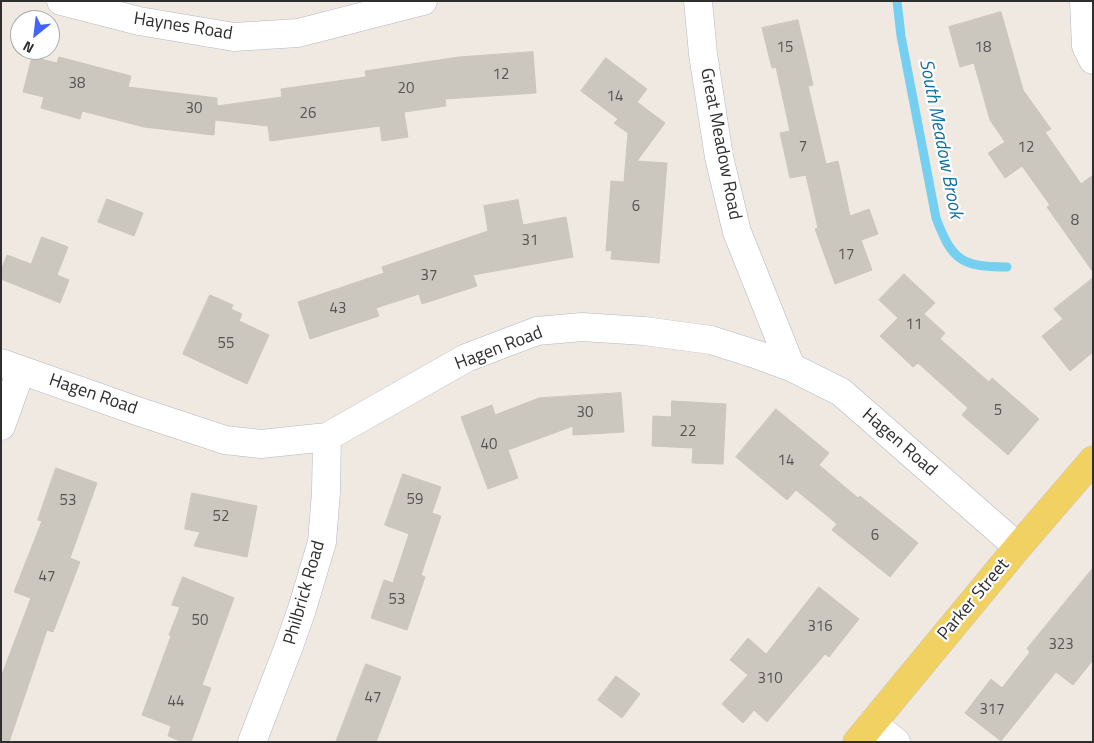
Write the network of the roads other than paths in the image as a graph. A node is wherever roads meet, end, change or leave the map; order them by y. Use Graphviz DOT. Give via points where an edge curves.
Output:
graph roads {
  1 [pos="61,1"];
  2 [pos="423,1"];
  3 [pos="698,1"];
  4 [pos="1084,1"];
  5 [pos="1093,60"];
  6 [pos="11,366"];
  7 [pos="791,367"];
  8 [pos="1,426"];
  9 [pos="327,437"];
  10 [pos="1093,460"];
  11 [pos="1018,547"];
  12 [pos="865,732"];
  13 [pos="252,742"];
  14 [pos="896,742"];
  1 -- 2 [label="street, Haynes Road" via="140,21 234,37 298,33"];
  3 -- 7 [label="street, Great Meadow Road" via="719,157 737,232"];
  4 -- 5 [label="street" via="1086,46"];
  6 -- 8 [label="street"];
  6 -- 9 [label="street, Hagen Road" via="225,440 261,444"];
  7 -- 9 [label="street, Hagen Road" via="701,339 582,327 537,331 466,358"];
  7 -- 11 [label="street, Hagen Road" via="841,392"];
  9 -- 13 [label="street, Philbrick Road" via="322,542 290,646"];
  10 -- 11 [label="main road, Parker Street"];
  11 -- 12 [label="main road, Parker Street"];
  12 -- 14 [label="street"];
}
